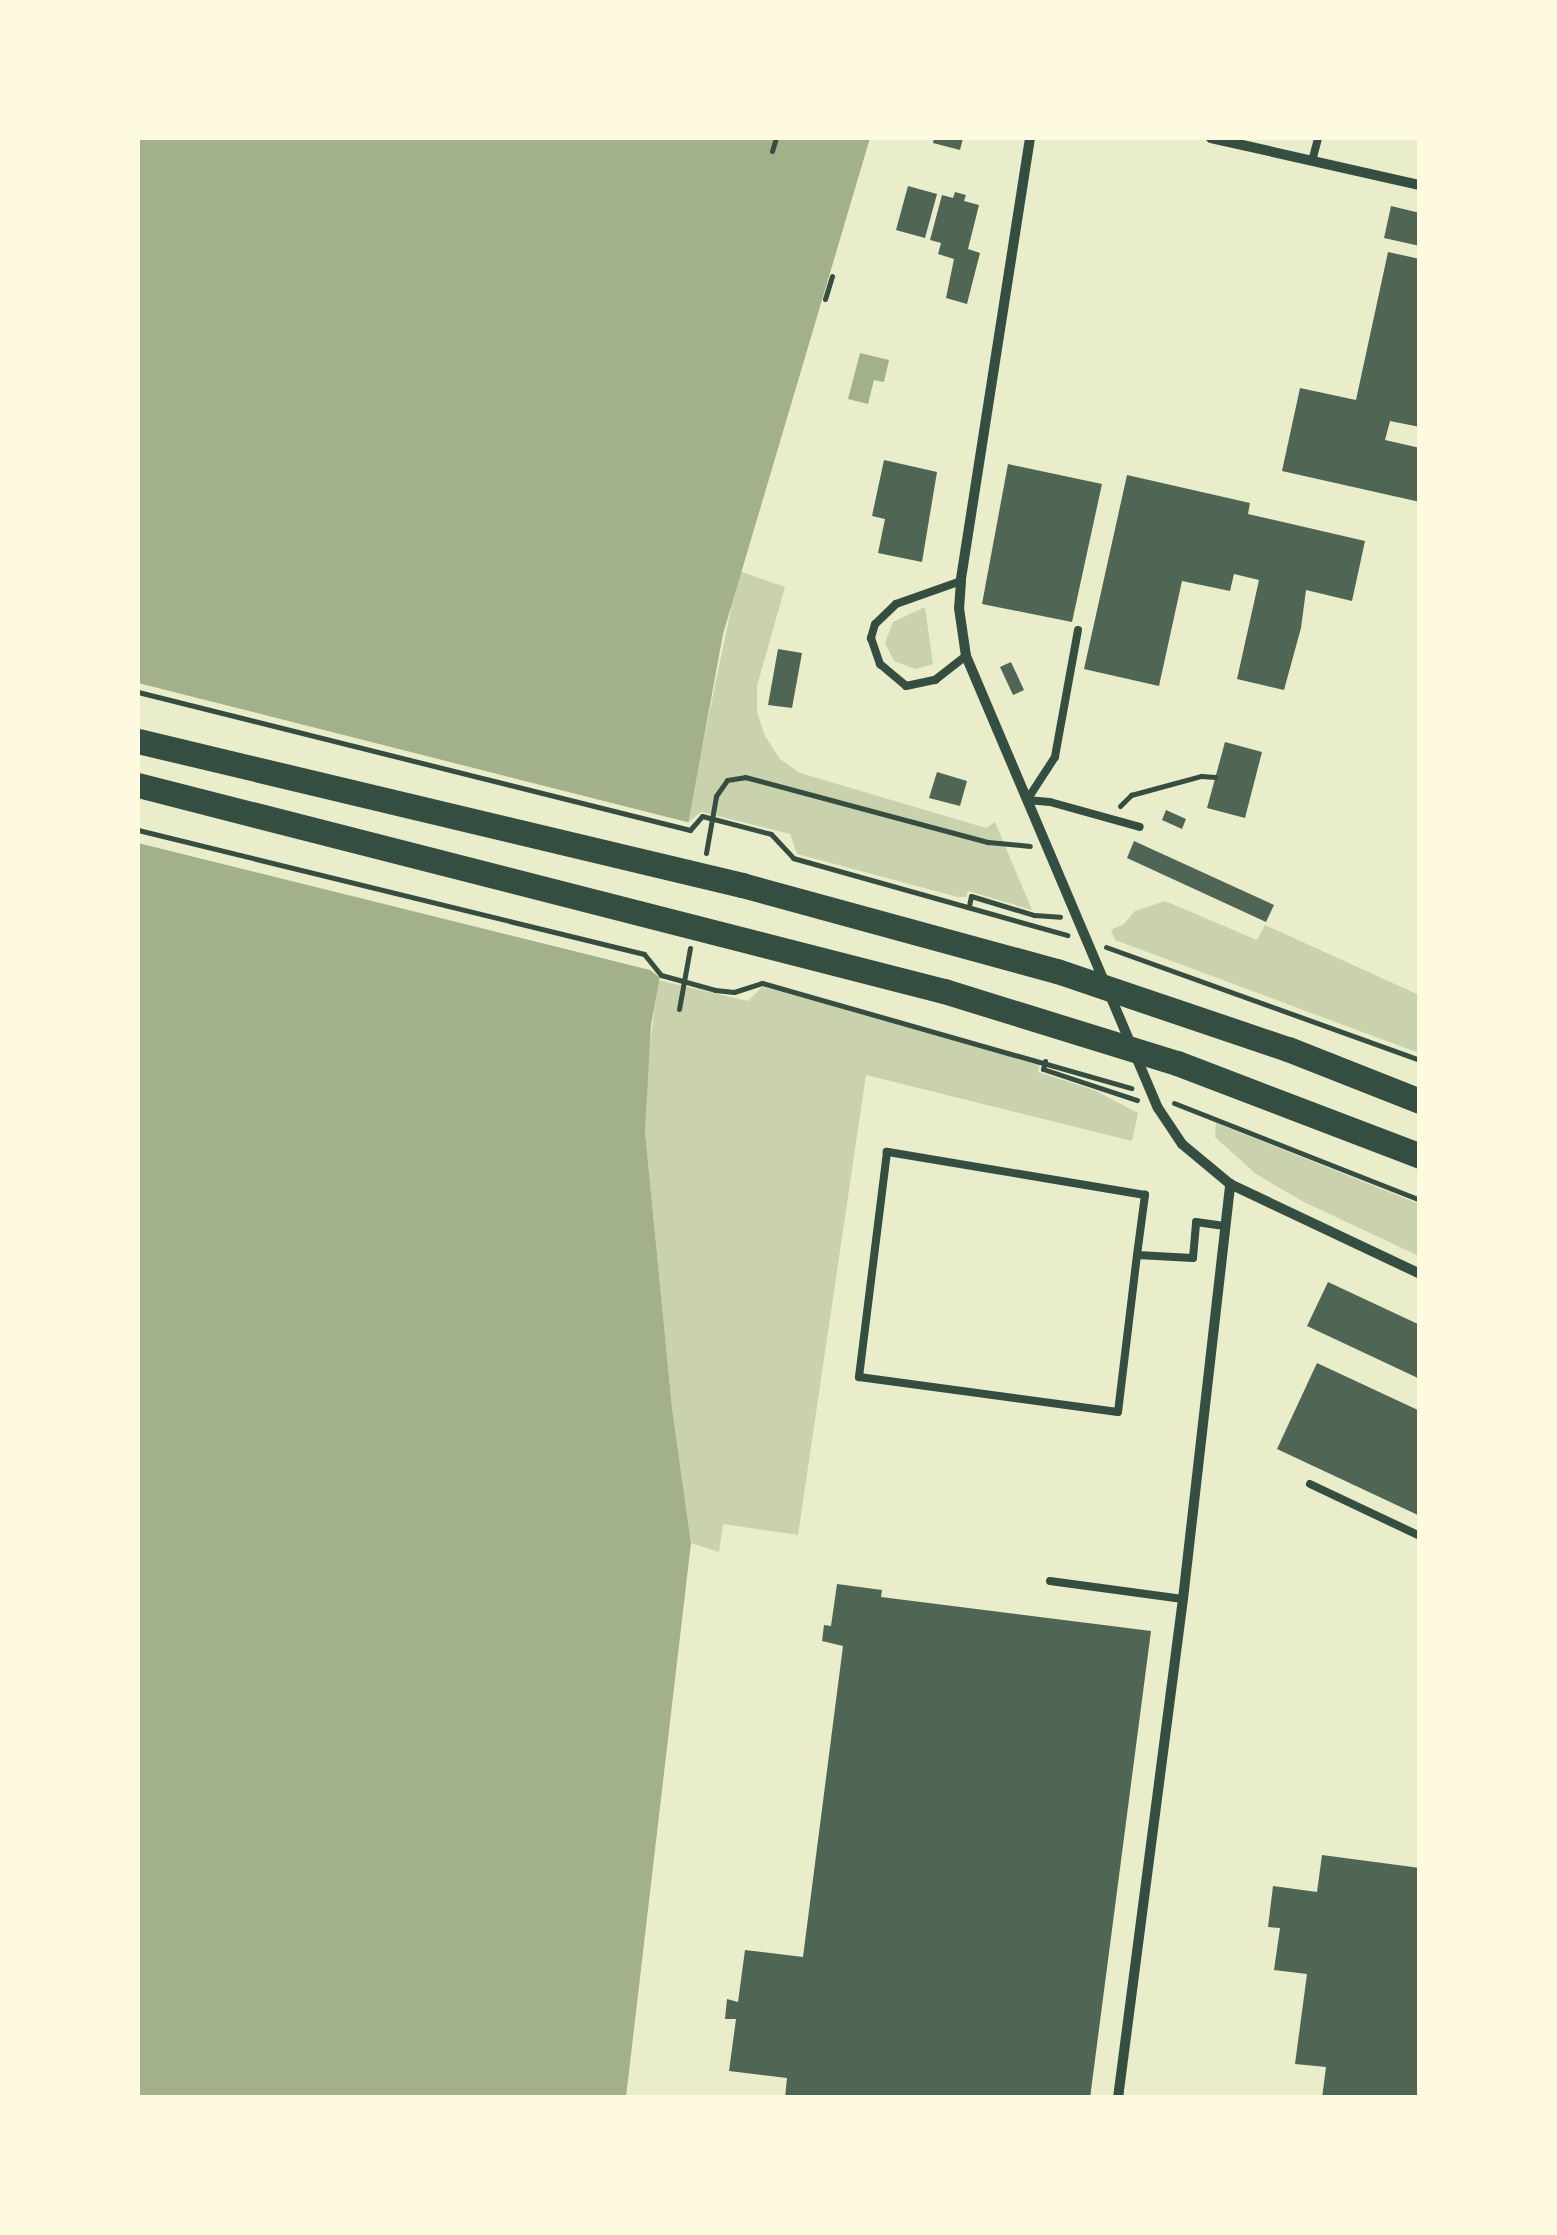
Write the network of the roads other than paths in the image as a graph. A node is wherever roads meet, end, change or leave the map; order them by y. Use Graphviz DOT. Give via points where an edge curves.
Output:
graph roads {
  1 [pos="1030,138"];
  2 [pos="1211,138"];
  3 [pos="1318,138"];
  4 [pos="1312,160"];
  5 [pos="1420,185"];
  6 [pos="961,581"];
  7 [pos="1078,630"];
  8 [pos="966,656"];
  9 [pos="138,741"];
  10 [pos="138,785"];
  11 [pos="1028,800"];
  12 [pos="1140,827"];
  13 [pos="1420,1101"];
  14 [pos="1420,1156"];
  15 [pos="1230,1184"];
  16 [pos="1223,1226"];
  17 [pos="1137,1255"];
  18 [pos="1420,1274"];
  19 [pos="1310,1484"];
  20 [pos="1420,1536"];
  21 [pos="1050,1581"];
  22 [pos="1183,1599"];
  23 [pos="1118,2098"];
  1 -- 6 [label="street"];
  2 -- 4 [label="street"];
  3 -- 4 [label="lane"];
  4 -- 5 [label="street"];
  6 -- 8 [label="street"];
  6 -- 8 [label="lane" via="896,604 875,624 871,638 880,664 906,686 935,680"];
  7 -- 11 [label="lane" via="1055,757"];
  8 -- 11 [label="street"];
  9 -- 13 [label="highway" via="742,885 1057,971"];
  10 -- 14 [label="highway" via="1082,1032"];
  11 -- 12 [label="lane"];
  11 -- 15 [label="street" via="1158,1108 1182,1144"];
  15 -- 16 [label="street"];
  15 -- 18 [label="street"];
  16 -- 17 [label="lane" via="1196,1222 1193,1258"];
  16 -- 22 [label="street"];
  17 -- 17 [label="lane" via="1118,1412 859,1378 887,1152 1145,1195"];
  19 -- 20 [label="lane"];
  21 -- 22 [label="lane"];
  22 -- 23 [label="street"];
}
